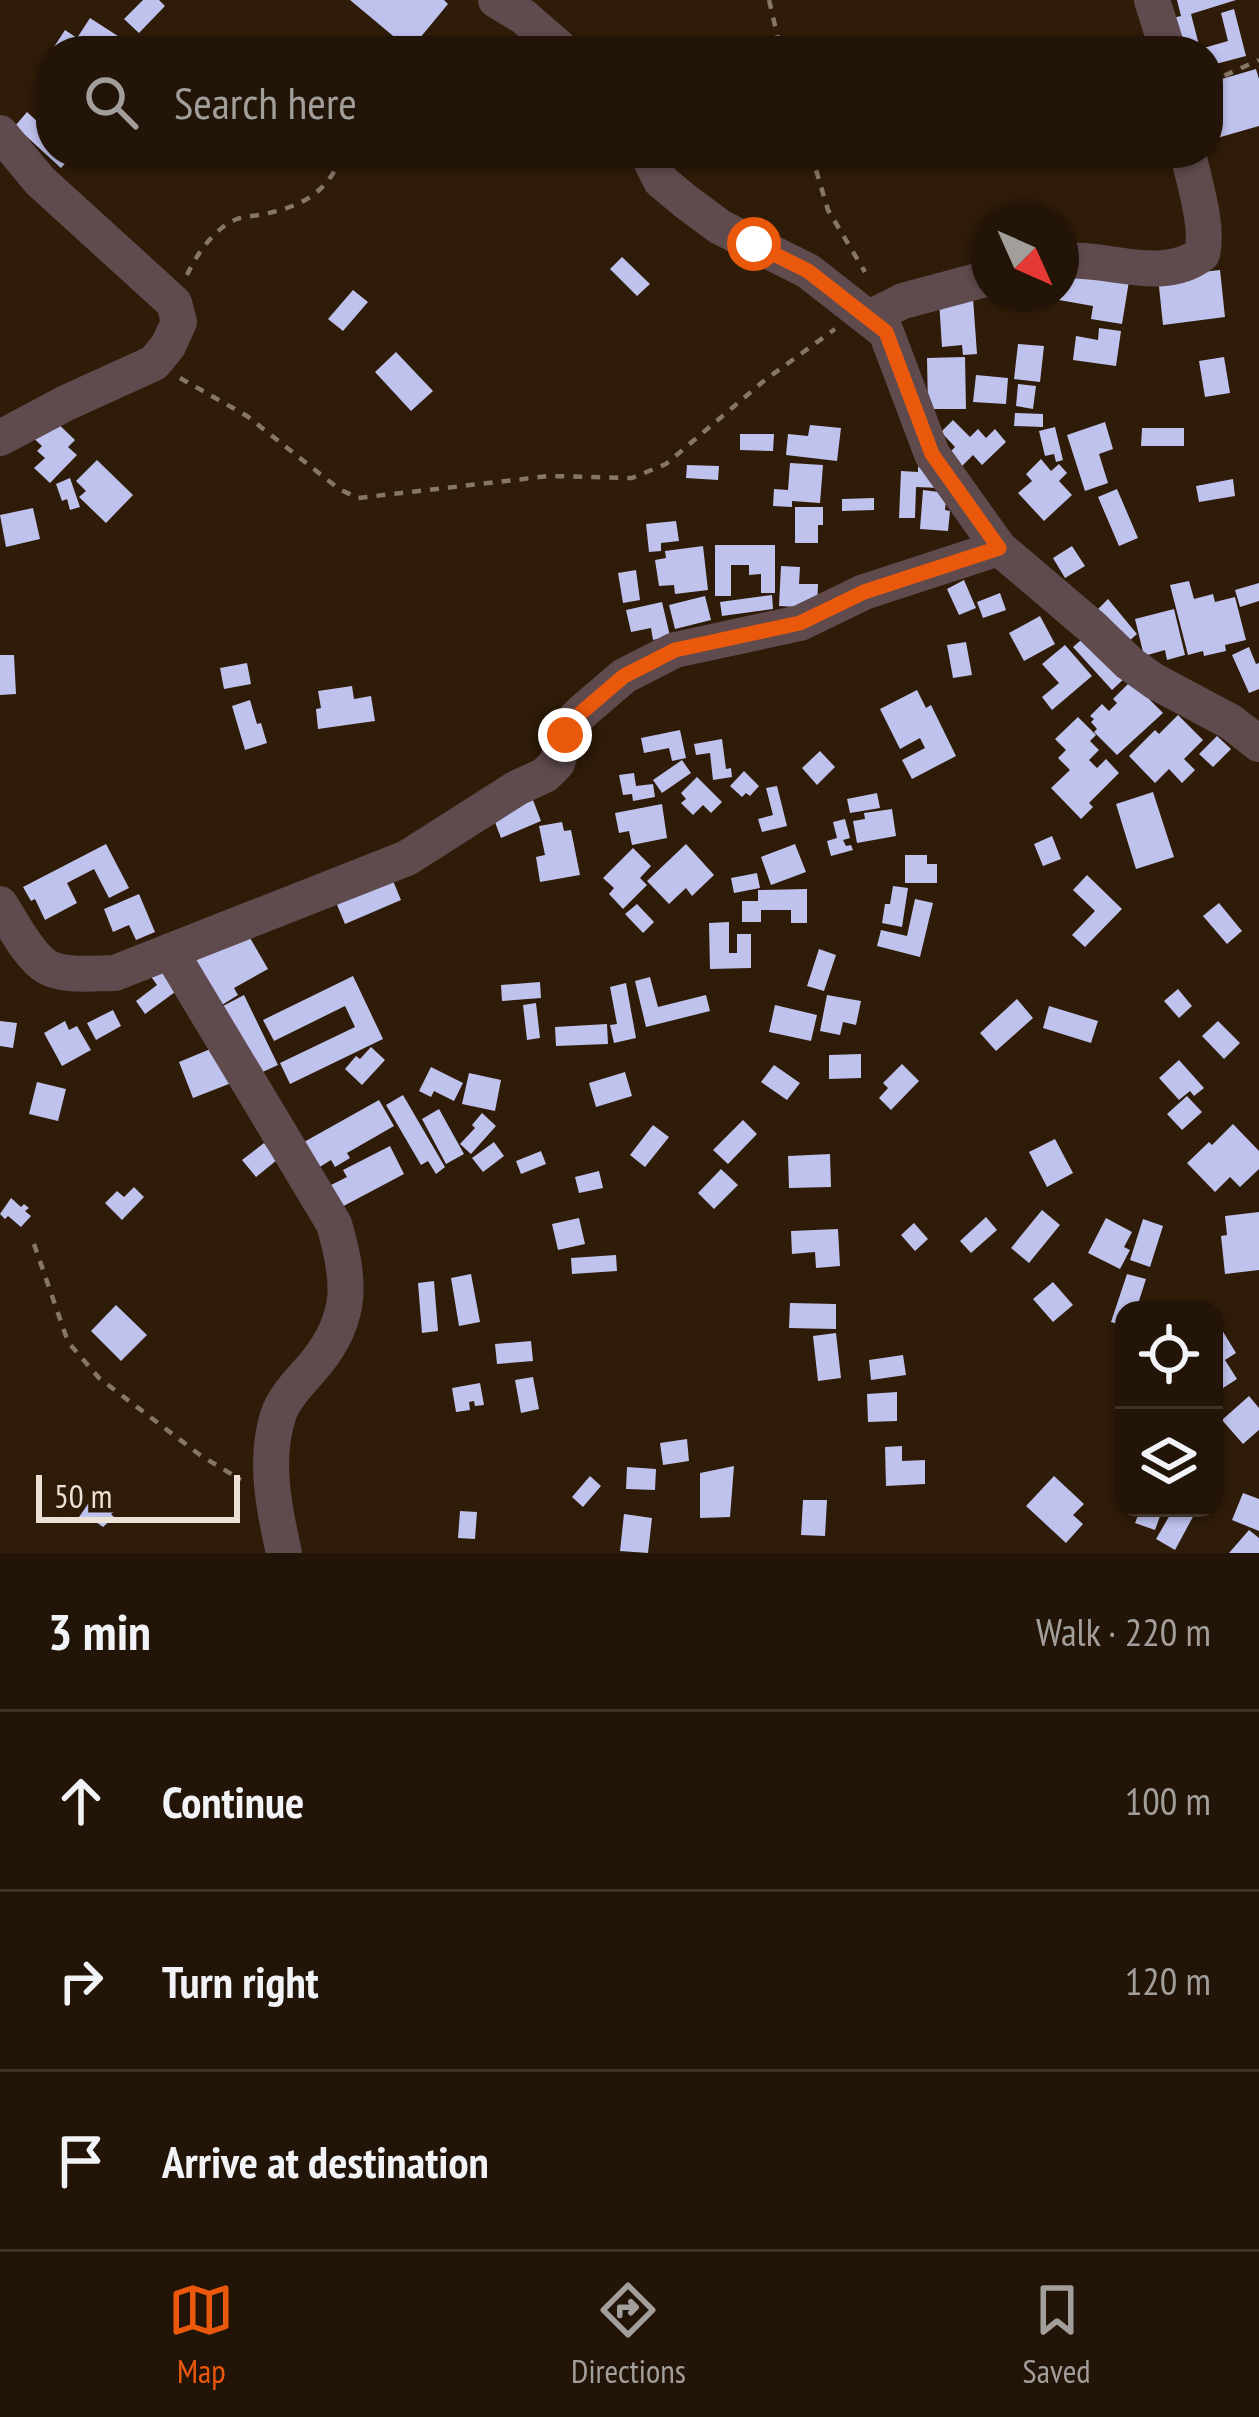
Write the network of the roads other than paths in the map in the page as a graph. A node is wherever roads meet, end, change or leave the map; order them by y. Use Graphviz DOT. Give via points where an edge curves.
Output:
graph roads {
  1 [pos="496,0"];
  2 [pos="1152,0"];
  3 [pos="545,36"];
  4 [pos="1163,36"];
  5 [pos="0,133"];
  6 [pos="655,168"];
  7 [pos="1191,168"];
  8 [pos="1079,259"];
  9 [pos="971,283"];
  10 [pos="871,314"];
  11 [pos="0,438"];
  12 [pos="999,548"];
  13 [pos="1259,744"];
  14 [pos="0,904"];
  15 [pos="170,951"];
  16 [pos="284,1553"];
  1 -- 3 [label="street"];
  2 -- 4 [label="street"];
  5 -- 11 [label="street" via="55,195 174,302 179,322 154,363"];
  6 -- 10 [label="street" via="720,227"];
  7 -- 8 [label="street" via="1202,254 1182,267"];
  9 -- 10 [label="street"];
  10 -- 12 [label="street" via="886,332 932,454"];
  12 -- 13 [label="street" via="1129,663"];
  12 -- 15 [label="street" via="864,592 800,623 675,650 624,676 582,712 544,775 407,858"];
  14 -- 15 [label="street" via="47,968 115,973"];
  15 -- 16 [label="street" via="334,1224 344,1260 345,1310 336,1333 279,1413 272,1499"];
}
